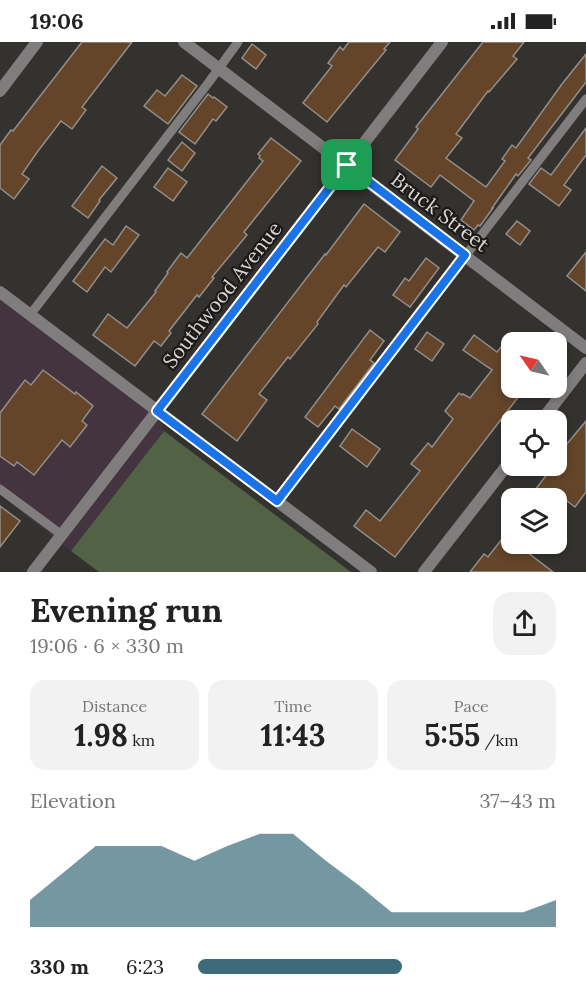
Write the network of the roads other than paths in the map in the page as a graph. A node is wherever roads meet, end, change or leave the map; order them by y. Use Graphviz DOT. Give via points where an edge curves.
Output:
graph roads {
  1 [pos="37,42"];
  2 [pos="184,42"];
  3 [pos="238,42"];
  4 [pos="442,42"];
  5 [pos="219,68"];
  6 [pos="0,91"];
  7 [pos="586,99"];
  8 [pos="347,165"];
  9 [pos="465,255"];
  10 [pos="2,299"];
  11 [pos="30,315"];
  12 [pos="586,348"];
  13 [pos="586,363"];
  14 [pos="550,410"];
  15 [pos="157,411"];
  16 [pos="501,473"];
  17 [pos="0,489"];
  18 [pos="277,501"];
  19 [pos="62,535"];
  20 [pos="33,572"];
  21 [pos="371,572"];
  22 [pos="424,572"];
  1 -- 6 [label="street"];
  2 -- 5 [label="street, Bruck Street"];
  3 -- 5 [label="lane"];
  4 -- 8 [label="street, Southwood Avenue"];
  5 -- 8 [label="street, Bruck Street"];
  5 -- 11 [label="lane"];
  7 -- 9 [label="lane"];
  8 -- 9 [label="street, Bruck Street"];
  8 -- 15 [label="street, Southwood Avenue"];
  9 -- 12 [label="street, Bruck Street"];
  9 -- 18 [label="lane"];
  10 -- 11 [label="street"];
  11 -- 15 [label="street"];
  13 -- 14 [label="street"];
  15 -- 18 [label="street"];
  15 -- 19 [label="street, Southwood Avenue"];
  16 -- 22 [label="street"];
  17 -- 19 [label="lane"];
  18 -- 21 [label="street"];
  19 -- 20 [label="street, Southwood Avenue"];
}
